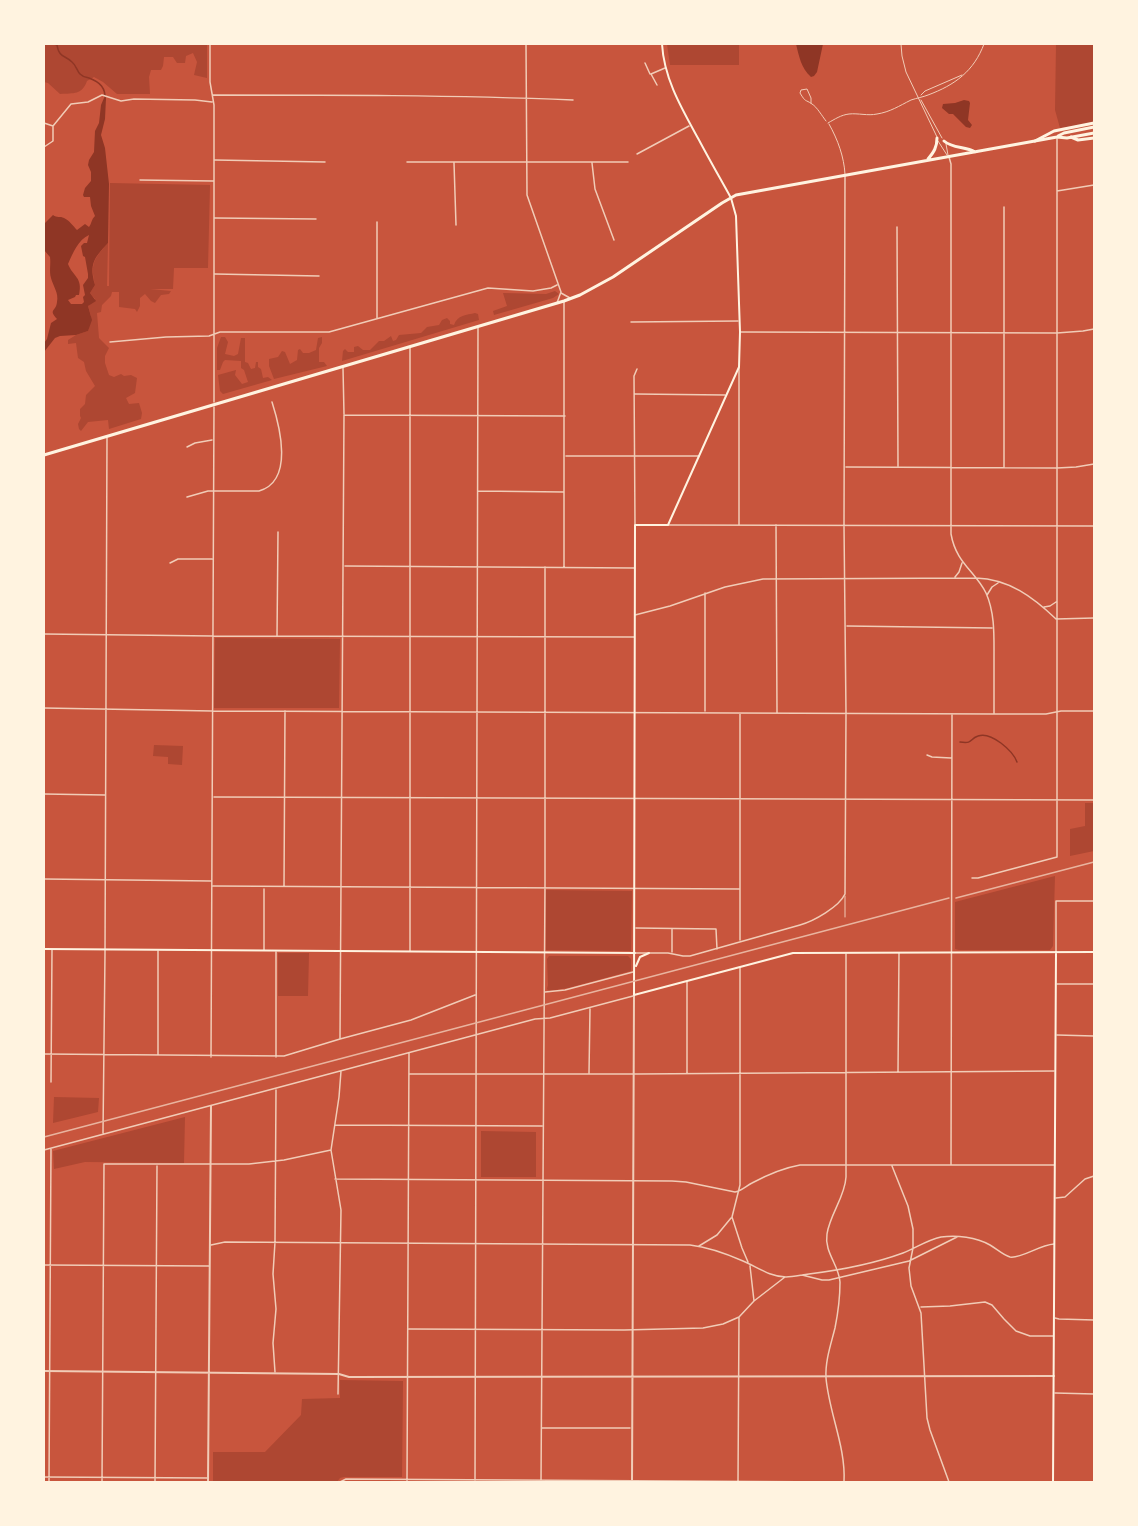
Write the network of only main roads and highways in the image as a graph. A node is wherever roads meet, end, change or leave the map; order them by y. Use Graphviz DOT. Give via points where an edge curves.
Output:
graph roads {
  1 [pos="662,44"];
  2 [pos="1095,125"];
  3 [pos="1095,133"];
  4 [pos="1057,137"];
  5 [pos="1071,137"];
  6 [pos="937,138"];
  7 [pos="1095,138"];
  8 [pos="944,141"];
  9 [pos="1035,141"];
  10 [pos="975,152"];
  11 [pos="927,161"];
  12 [pos="731,198"];
  13 [pos="44,455"];
  14 [pos="44,948"];
  15 [pos="1056,952"];
  16 [pos="1095,952"];
  17 [pos="635,953"];
  18 [pos="649,953"];
  19 [pos="634,971"];
  20 [pos="1053,1482"];
  1 -- 12 [label="main road" via="671,85"];
  2 -- 4 [label="main road"];
  2 -- 9 [label="main road" via="1054,131"];
  3 -- 5 [label="main road"];
  4 -- 5 [label="main road"];
  4 -- 9 [label="main road"];
  5 -- 7 [label="main road"];
  6 -- 11 [label="main road" via="935,151"];
  8 -- 10 [label="main road"];
  9 -- 10 [label="main road"];
  10 -- 11 [label="main road"];
  11 -- 12 [label="main road"];
  12 -- 13 [label="main road" via="613,277 557,304"];
  12 -- 17 [label="main road" via="736,216 739,367 668,525 635,525"];
  14 -- 17 [label="main road"];
  15 -- 16 [label="main road"];
  15 -- 19 [label="main road" via="793,953 634,995"];
  15 -- 20 [label="main road"];
  17 -- 19 [label="main road"];
  18 -- 19 [label="main road" via="639,959"];
}
